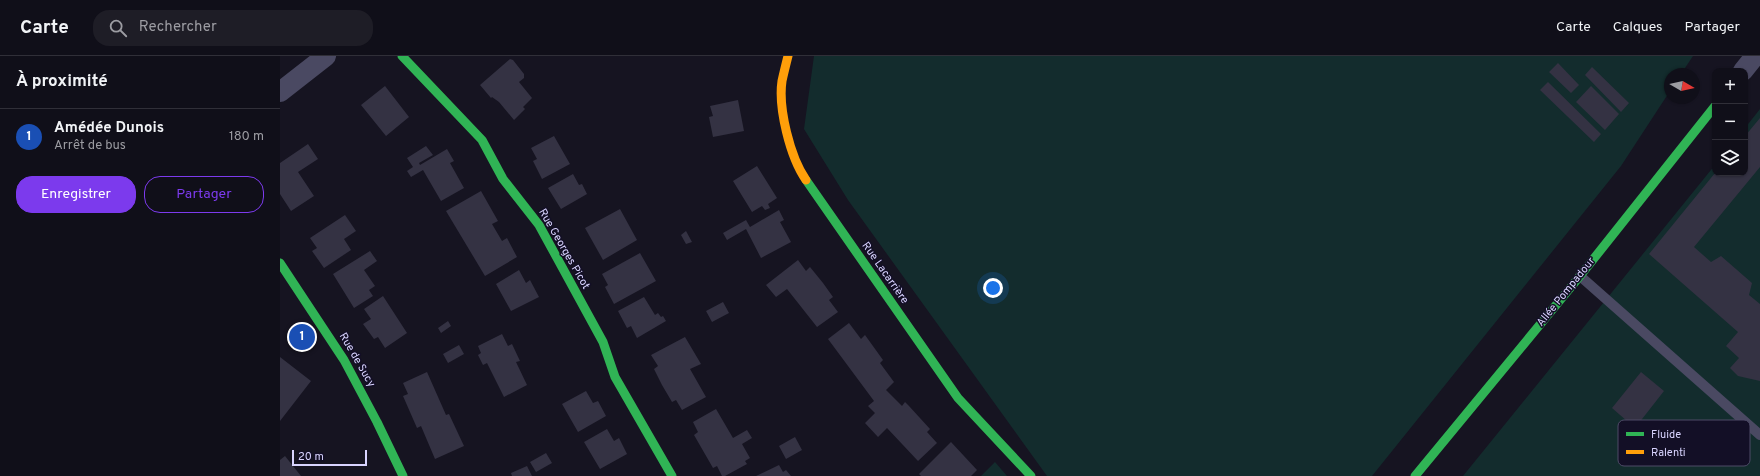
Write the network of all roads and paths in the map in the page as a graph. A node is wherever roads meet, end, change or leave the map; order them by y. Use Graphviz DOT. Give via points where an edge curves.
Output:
graph roads {
  1 [pos="326,56"];
  2 [pos="402,56"];
  3 [pos="788,56"];
  4 [pos="1755,56"];
  5 [pos="1745,68"];
  6 [pos="280,92"];
  7 [pos="1712,110"];
  8 [pos="280,262"];
  9 [pos="1580,276"];
  10 [pos="1744,420"];
  11 [pos="1750,425"];
  12 [pos="1760,434"];
  13 [pos="402,476"];
  14 [pos="672,476"];
  15 [pos="1031,476"];
  16 [pos="1415,476"];
  1 -- 6 [label="street"];
  2 -- 14 [label="street, Rue Georges Picot" via="482,140 503,180 539,225 603,342 615,377"];
  3 -- 15 [label="street, Rue Lacarrière" via="782,82 784,123 798,168 958,398"];
  4 -- 5 [label="street"];
  7 -- 9 [label="street, Allée Pompadour"];
  8 -- 13 [label="street, Rue de Sucy" via="344,360"];
  9 -- 10 [label="lane"];
  9 -- 16 [label="street, Allée Pompadour"];
  11 -- 12 [label="lane"];
}
